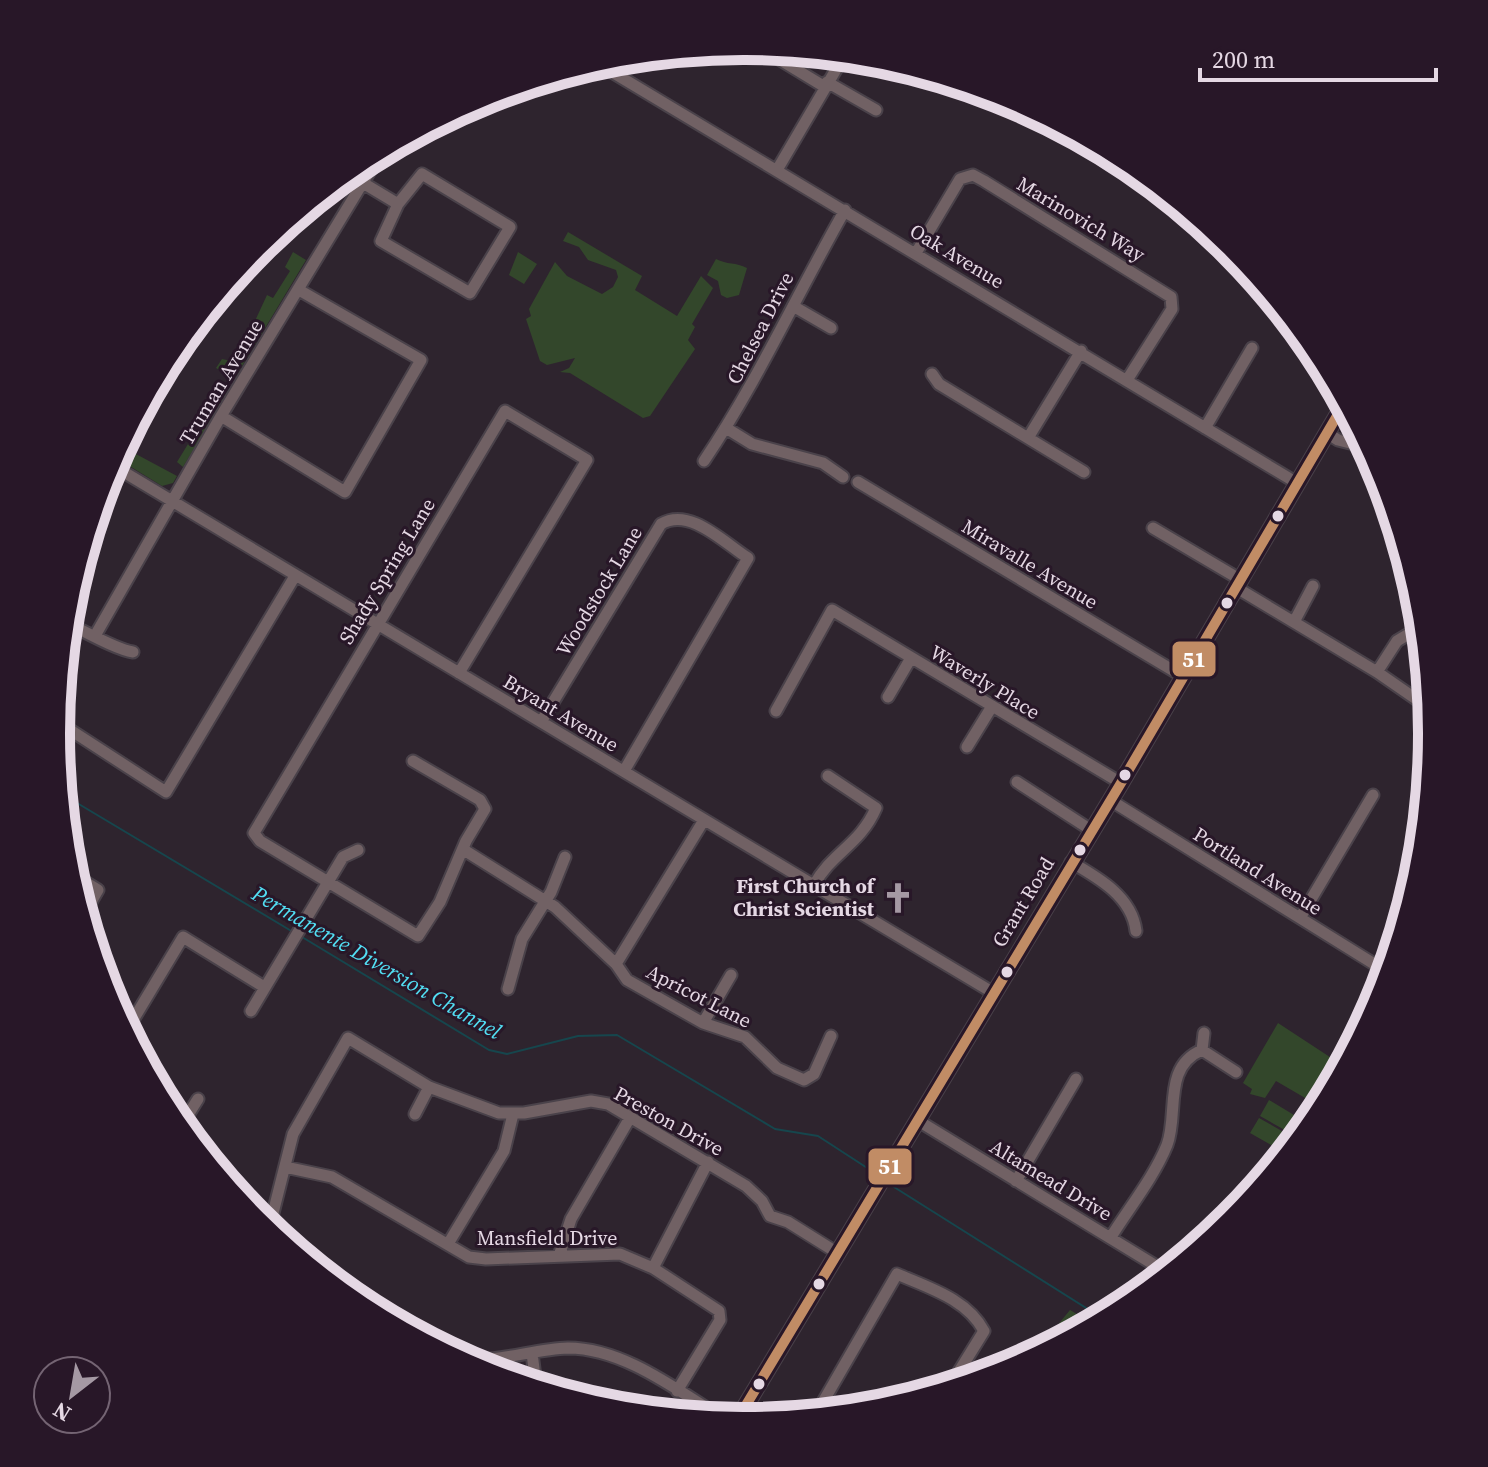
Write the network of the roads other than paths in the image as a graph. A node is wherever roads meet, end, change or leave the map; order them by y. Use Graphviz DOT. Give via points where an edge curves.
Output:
graph roads {
  1 [pos="784,61"];
  2 [pos="837,67"];
  3 [pos="614,73"];
  4 [pos="826,84"];
  5 [pos="876,110"];
  6 [pos="777,170"];
  7 [pos="367,176"];
  8 [pos="363,183"];
  9 [pos="398,204"];
  10 [pos="845,210"];
  11 [pos="916,253"];
  12 [pos="299,290"];
  13 [pos="793,306"];
  14 [pos="831,328"];
  15 [pos="1252,348"];
  16 [pos="1081,351"];
  17 [pos="932,374"];
  18 [pos="1127,380"];
  19 [pos="221,416"];
  20 [pos="1337,416"];
  21 [pos="726,428"];
  22 [pos="1205,428"];
  23 [pos="1327,433"];
  24 [pos="1028,438"];
  25 [pos="1351,443"];
  26 [pos="704,461"];
  27 [pos="124,472"];
  28 [pos="1084,472"];
  29 [pos="843,477"];
  30 [pos="858,482"];
  31 [pos="1297,483"];
  32 [pos="172,501"];
  33 [pos="1153,528"];
  34 [pos="295,576"];
  35 [pos="1239,584"];
  36 [pos="1313,586"];
  37 [pos="1294,622"];
  38 [pos="377,624"];
  39 [pos="79,628"];
  40 [pos="96,634"];
  41 [pos="1407,635"];
  42 [pos="133,652"];
  43 [pos="911,658"];
  44 [pos="1377,672"];
  45 [pos="459,673"];
  46 [pos="1184,677"];
  47 [pos="888,697"];
  48 [pos="1416,699"];
  49 [pos="991,708"];
  50 [pos="776,711"];
  51 [pos="541,722"];
  52 [pos="70,730"];
  53 [pos="967,747"];
  54 [pos="413,761"];
  55 [pos="624,771"];
  56 [pos="828,776"];
  57 [pos="1017,782"];
  58 [pos="1121,783"];
  59 [pos="1373,795"];
  60 [pos="1110,800"];
  61 [pos="704,820"];
  62 [pos="1091,830"];
  63 [pos="358,850"];
  64 [pos="464,850"];
  65 [pos="565,857"];
  66 [pos="1071,862"];
  67 [pos="328,882"];
  68 [pos="87,883"];
  69 [pos="814,885"];
  70 [pos="91,901"];
  71 [pos="546,901"];
  72 [pos="1300,918"];
  73 [pos="1136,931"];
  74 [pos="616,964"];
  75 [pos="1376,965"];
  76 [pos="731,975"];
  77 [pos="264,987"];
  78 [pos="508,989"];
  79 [pos="992,992"];
  80 [pos="251,1011"];
  81 [pos="134,1018"];
  82 [pos="703,1023"];
  83 [pos="1204,1033"];
  84 [pos="831,1036"];
  85 [pos="1202,1050"];
  86 [pos="1236,1072"];
  87 [pos="1076,1079"];
  88 [pos="429,1087"];
  89 [pos="198,1099"];
  90 [pos="188,1114"];
  91 [pos="415,1114"];
  92 [pos="513,1114"];
  93 [pos="631,1116"];
  94 [pos="917,1120"];
  95 [pos="708,1162"];
  96 [pos="285,1167"];
  97 [pos="1016,1181"];
  98 [pos="273,1214"];
  99 [pos="1111,1237"];
  100 [pos="448,1244"];
  101 [pos="836,1252"];
  102 [pos="559,1256"];
  103 [pos="1156,1266"];
  104 [pos="653,1268"];
  105 [pos="532,1353"];
  106 [pos="488,1357"];
  107 [pos="959,1371"];
  108 [pos="535,1373"];
  109 [pos="677,1391"];
  110 [pos="823,1402"];
  111 [pos="702,1406"];
  112 [pos="745,1407"];
  1 -- 4 [label="street"];
  2 -- 4 [label="street"];
  3 -- 6 [label="street, Oak Avenue"];
  4 -- 5 [label="street"];
  4 -- 6 [label="street"];
  6 -- 10 [label="street, Oak Avenue"];
  7 -- 8 [label="street, Truman Avenue"];
  8 -- 9 [label="street"];
  8 -- 12 [label="street, Truman Avenue"];
  9 -- 9 [label="street" via="422,174 510,227 470,293 381,241"];
  10 -- 11 [label="street, Oak Avenue"];
  10 -- 13 [label="street, Chelsea Drive"];
  11 -- 16 [label="street, Oak Avenue"];
  11 -- 18 [label="street, Marinovich Way" via="960,179 973,175 997,188 1171,297 1172,309"];
  12 -- 19 [label="street, Truman Avenue"];
  12 -- 19 [label="street" via="421,360 345,492"];
  13 -- 14 [label="street"];
  13 -- 21 [label="street, Chelsea Drive"];
  15 -- 22 [label="street"];
  16 -- 18 [label="street, Oak Avenue"];
  16 -- 24 [label="street"];
  17 -- 24 [label="street" via="939,384"];
  18 -- 22 [label="street, Oak Avenue"];
  19 -- 32 [label="street, Truman Avenue"];
  20 -- 23 [label="main road, Grant Road"];
  21 -- 26 [label="street, Chelsea Drive"];
  21 -- 29 [label="street" via="777,454 823,463"];
  22 -- 31 [label="street, Oak Avenue"];
  23 -- 25 [label="street"];
  23 -- 31 [label="main road, Grant Road"];
  24 -- 28 [label="street"];
  27 -- 32 [label="street, Bryant Avenue"];
  30 -- 46 [label="street, Miravalle Avenue"];
  31 -- 35 [label="main road, Grant Road"];
  32 -- 34 [label="street, Bryant Avenue"];
  32 -- 40 [label="street, Truman Avenue"];
  33 -- 35 [label="street"];
  34 -- 38 [label="street, Bryant Avenue"];
  34 -- 52 [label="street" via="166,792"];
  35 -- 37 [label="street"];
  35 -- 46 [label="main road, Grant Road"];
  36 -- 37 [label="street"];
  37 -- 44 [label="street"];
  38 -- 45 [label="street, Bryant Avenue"];
  38 -- 45 [label="street, Shady Spring Lane" via="505,411 587,460"];
  38 -- 67 [label="street, Shady Spring Lane" via="254,833"];
  39 -- 40 [label="street"];
  40 -- 42 [label="street"];
  41 -- 44 [label="street"];
  43 -- 47 [label="street"];
  43 -- 49 [label="street, Waverly Place"];
  43 -- 50 [label="street, Waverly Place" via="832,610"];
  44 -- 48 [label="street"];
  45 -- 51 [label="street, Bryant Avenue"];
  46 -- 58 [label="main road, Grant Road"];
  49 -- 53 [label="street"];
  49 -- 58 [label="street, Waverly Place"];
  51 -- 55 [label="street, Bryant Avenue"];
  51 -- 55 [label="street, Woodstock Lane" via="661,524 672,517 686,518 748,558"];
  54 -- 64 [label="street" via="484,805"];
  55 -- 61 [label="street, Bryant Avenue"];
  56 -- 69 [label="street" via="876,808 858,840 827,865"];
  57 -- 62 [label="street"];
  58 -- 60 [label="main road, Grant Road"];
  59 -- 72 [label="street"];
  60 -- 62 [label="main road, Grant Road"];
  60 -- 72 [label="street, Portland Avenue"];
  61 -- 69 [label="street, Bryant Avenue"];
  61 -- 74 [label="street"];
  62 -- 66 [label="main road, Grant Road"];
  63 -- 67 [label="street" via="343,857"];
  64 -- 67 [label="street" via="418,936"];
  64 -- 71 [label="street, Apricot Lane"];
  65 -- 71 [label="street"];
  66 -- 73 [label="street" via="1123,898 1134,914"];
  66 -- 79 [label="main road, Grant Road"];
  67 -- 77 [label="street"];
  68 -- 70 [label="street" via="98,890"];
  69 -- 79 [label="street, Bryant Avenue"];
  71 -- 74 [label="street, Apricot Lane"];
  71 -- 78 [label="street" via="522,939"];
  72 -- 75 [label="street, Portland Avenue"];
  74 -- 82 [label="street, Apricot Lane" via="627,980"];
  76 -- 82 [label="street"];
  77 -- 80 [label="street"];
  77 -- 81 [label="street" via="183,937"];
  79 -- 94 [label="main road, Grant Road"];
  82 -- 84 [label="street, Apricot Lane" via="745,1037 777,1068 804,1080 814,1074"];
  83 -- 85 [label="street"];
  85 -- 86 [label="street"];
  85 -- 99 [label="street" via="1173,1087 1166,1149"];
  87 -- 97 [label="street"];
  88 -- 91 [label="street"];
  88 -- 92 [label="street, Preston Drive"];
  88 -- 96 [label="street, Preston Drive" via="348,1038 293,1134"];
  89 -- 90 [label="street"];
  92 -- 93 [label="street, Preston Drive" via="591,1101"];
  92 -- 100 [label="street" via="504,1151"];
  93 -- 95 [label="street, Preston Drive"];
  93 -- 102 [label="street" via="571,1219"];
  94 -- 97 [label="street, Altamead Drive"];
  94 -- 101 [label="main road, Grant Road"];
  95 -- 101 [label="street, Preston Drive" via="746,1186 770,1216"];
  95 -- 104 [label="street"];
  96 -- 98 [label="street, Preston Drive"];
  96 -- 100 [label="street, Mansfield Drive" via="332,1177"];
  97 -- 99 [label="street, Altamead Drive"];
  99 -- 103 [label="street, Altamead Drive"];
  100 -- 102 [label="street, Mansfield Drive" via="469,1257 486,1259"];
  101 -- 112 [label="main road, Grant Road"];
  102 -- 104 [label="street, Mansfield Drive" via="620,1254"];
  104 -- 109 [label="street, Mansfield Drive" via="719,1311 720,1320"];
  105 -- 106 [label="street"];
  105 -- 108 [label="street"];
  105 -- 109 [label="street" via="593,1350 622,1359"];
  107 -- 110 [label="street" via="984,1331 976,1315 947,1295 897,1274"];
  109 -- 111 [label="street"];
}
